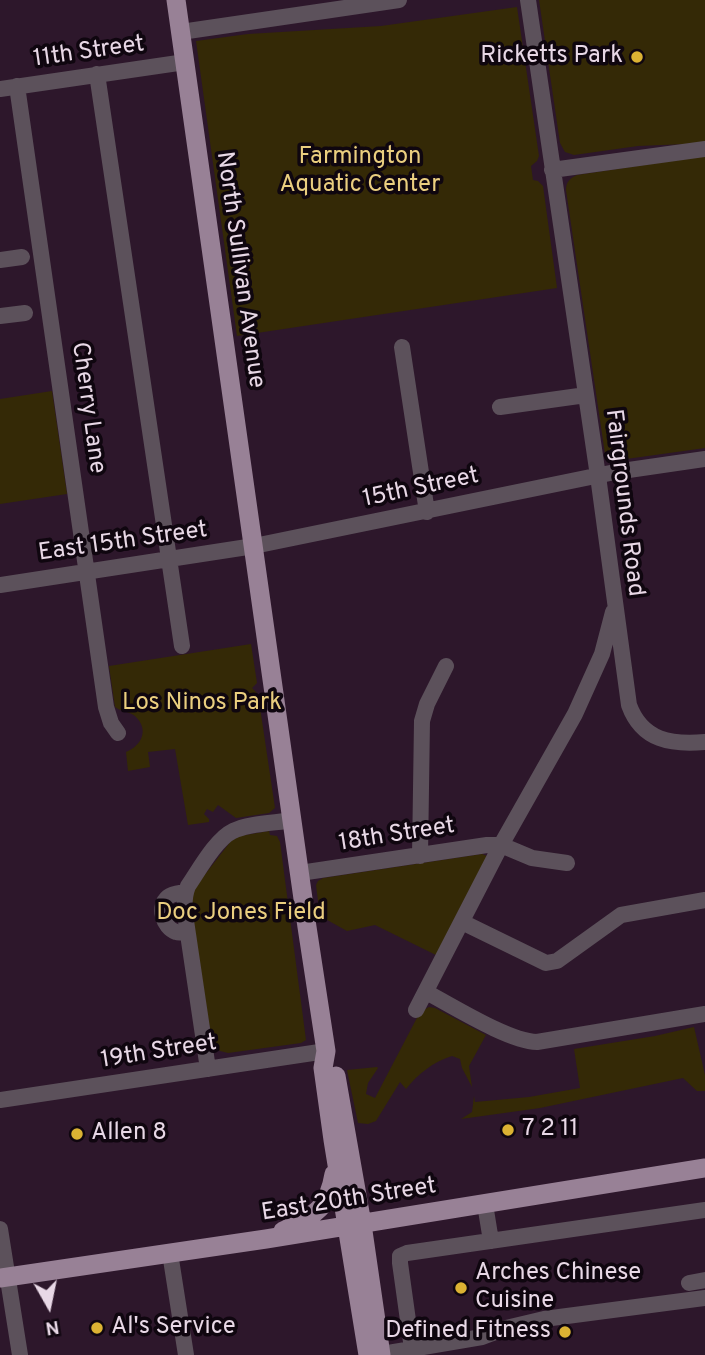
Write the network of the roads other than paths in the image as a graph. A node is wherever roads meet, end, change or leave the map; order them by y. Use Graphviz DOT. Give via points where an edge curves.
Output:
graph roads {
  1 [pos="176,0"];
  2 [pos="398,0"];
  3 [pos="527,0"];
  4 [pos="181,32"];
  5 [pos="185,62"];
  6 [pos="97,74"];
  7 [pos="17,86"];
  8 [pos="0,89"];
  9 [pos="705,149"];
  10 [pos="552,170"];
  11 [pos="22,257"];
  12 [pos="0,260"];
  13 [pos="25,313"];
  14 [pos="0,316"];
  15 [pos="402,347"];
  16 [pos="586,395"];
  17 [pos="500,407"];
  18 [pos="705,458"];
  19 [pos="598,475"];
  20 [pos="427,512"];
  21 [pos="254,547"];
  22 [pos="169,560"];
  23 [pos="87,572"];
  24 [pos="0,584"];
  25 [pos="616,603"];
  26 [pos="182,646"];
  27 [pos="446,666"];
  28 [pos="118,733"];
  29 [pos="705,742"];
  30 [pos="293,820"];
  31 [pos="501,845"];
  32 [pos="420,856"];
  33 [pos="567,863"];
  34 [pos="300,873"];
  35 [pos="705,900"];
  36 [pos="462,922"];
  37 [pos="426,992"];
  38 [pos="416,1010"];
  39 [pos="705,1014"];
  40 [pos="326,1051"];
  41 [pos="208,1069"];
  42 [pos="0,1100"];
  43 [pos="336,1163"];
  44 [pos="705,1168"];
  45 [pos="485,1204"];
  46 [pos="705,1210"];
  47 [pos="354,1225"];
  48 [pos="0,1229"];
  49 [pos="266,1239"];
  50 [pos="491,1241"];
  51 [pos="170,1253"];
  52 [pos="4,1278"];
  53 [pos="705,1298"];
  54 [pos="478,1337"];
  55 [pos="460,1348"];
  56 [pos="413,1352"];
  57 [pos="20,1355"];
  58 [pos="186,1355"];
  59 [pos="368,1355"];
  60 [pos="380,1355"];
  61 [pos="481,1355"];
  1 -- 4 [label="main road, North Sullivan Avenue"];
  2 -- 4 [label="street"];
  3 -- 10 [label="street, Fairgrounds Road"];
  4 -- 5 [label="main road, North Sullivan Avenue"];
  5 -- 6 [label="street, 11th Street"];
  5 -- 21 [label="main road, North Sullivan Avenue"];
  6 -- 7 [label="street, 11th Street"];
  6 -- 22 [label="street"];
  7 -- 8 [label="street, 11th Street"];
  7 -- 23 [label="street, Cherry Lane"];
  9 -- 10 [label="street"];
  10 -- 16 [label="street, Fairgrounds Road"];
  11 -- 12 [label="street"];
  13 -- 14 [label="street"];
  15 -- 20 [label="street"];
  16 -- 17 [label="street"];
  16 -- 19 [label="street, Fairgrounds Road"];
  18 -- 19 [label="street, 15th Street"];
  19 -- 20 [label="street, 15th Street"];
  19 -- 25 [label="street, Fairgrounds Road"];
  20 -- 21 [label="street, 15th Street"];
  21 -- 22 [label="street, East 15th Street"];
  21 -- 30 [label="main road, North Sullivan Avenue"];
  22 -- 23 [label="street, East 15th Street"];
  22 -- 26 [label="street"];
  23 -- 24 [label="street, East 15th Street"];
  23 -- 28 [label="street, Cherry Lane" via="106,707"];
  25 -- 29 [label="street" via="632,715 661,739"];
  25 -- 31 [label="street, Fairgrounds Road" via="602,654 575,714"];
  27 -- 32 [label="street" via="422,721"];
  30 -- 34 [label="main road, North Sullivan Avenue"];
  30 -- 41 [label="street" via="231,832 186,892 171,895 165,902 164,921 173,931 187,931"];
  31 -- 32 [label="street, 18th Street"];
  31 -- 33 [label="street" via="532,858"];
  31 -- 36 [label="street, Fairgrounds Road"];
  32 -- 34 [label="street, 18th Street"];
  34 -- 40 [label="main road, North Sullivan Avenue"];
  35 -- 36 [label="street" via="621,915 557,961 545,963"];
  36 -- 37 [label="street, Fairgrounds Road"];
  37 -- 38 [label="street, Fairgrounds Road"];
  37 -- 39 [label="street" via="528,1042"];
  40 -- 41 [label="street, 19th Street"];
  40 -- 43 [label="main road" via="323,1068"];
  40 -- 47 [label="main road" via="334,1066"];
  41 -- 42 [label="street, 19th Street"];
  43 -- 47 [label="main road"];
  43 -- 49 [label="main road" via="330,1195 318,1210"];
  44 -- 45 [label="main road, East 20th Street"];
  45 -- 47 [label="main road, East 20th Street"];
  45 -- 50 [label="street"];
  46 -- 50 [label="street"];
  47 -- 49 [label="main road, East 20th Street"];
  47 -- 59 [label="main road"];
  47 -- 60 [label="main road"];
  48 -- 52 [label="street"];
  49 -- 51 [label="main road, East 20th Street"];
  50 -- 56 [label="street" via="400,1256"];
  51 -- 52 [label="main road, East 20th Street"];
  51 -- 58 [label="street"];
  52 -- 57 [label="street"];
  53 -- 54 [label="street" via="544,1319"];
  54 -- 55 [label="street"];
  54 -- 61 [label="street"];
  55 -- 56 [label="street"];
  56 -- 60 [label="street"];
}
